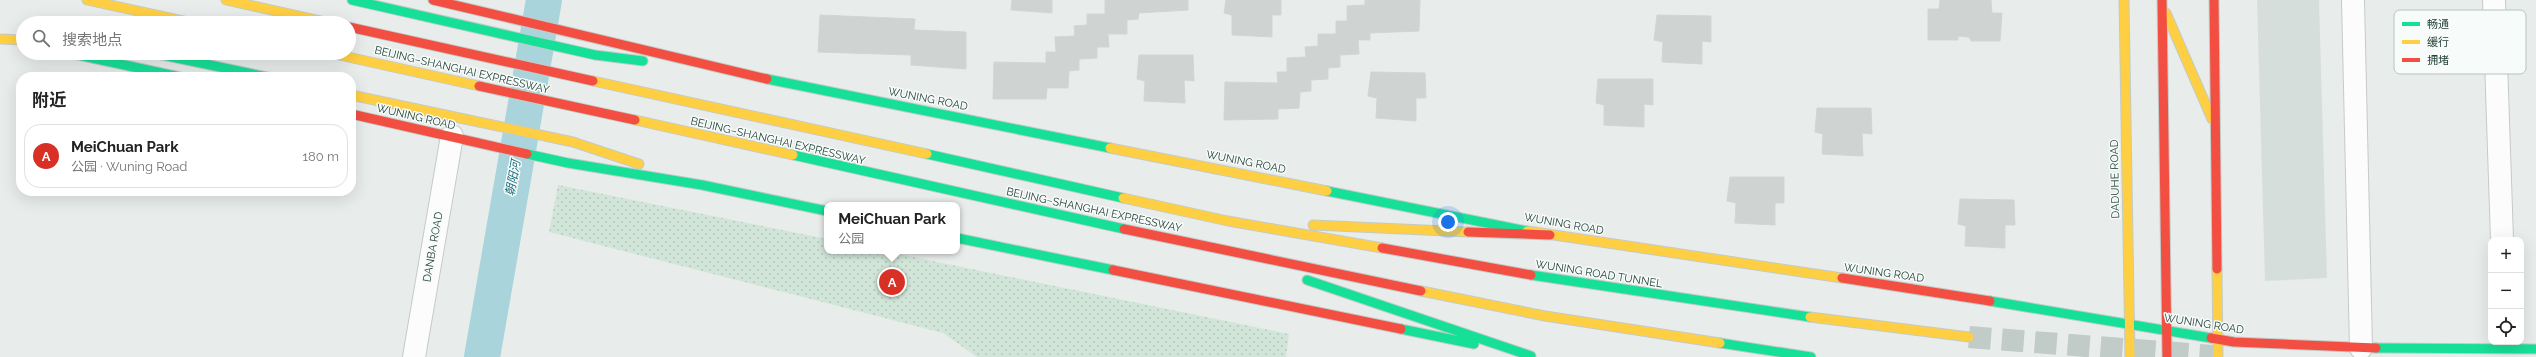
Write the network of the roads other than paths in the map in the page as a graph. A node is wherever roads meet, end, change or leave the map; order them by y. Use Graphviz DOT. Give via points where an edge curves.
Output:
graph roads {
  1 [pos="87,0"];
  2 [pos="226,0"];
  3 [pos="352,0"];
  4 [pos="433,0"];
  5 [pos="2124,0"];
  6 [pos="2214,0"];
  7 [pos="2354,0"];
  8 [pos="2494,0"];
  9 [pos="2162,2"];
  10 [pos="2494,10"];
  11 [pos="160,16"];
  12 [pos="298,16"];
  13 [pos="356,29"];
  14 [pos="0,39"];
  15 [pos="16,40"];
  16 [pos="16,42"];
  17 [pos="356,59"];
  18 [pos="101,60"];
  19 [pos="186,60"];
  20 [pos="724,71"];
  21 [pos="157,72"];
  22 [pos="243,72"];
  23 [pos="2496,74"];
  24 [pos="356,96"];
  25 [pos="356,115"];
  26 [pos="2216,127"];
  27 [pos="452,136"];
  28 [pos="702,185"];
  29 [pos="824,210"];
  30 [pos="1228,221"];
  31 [pos="1550,235"];
  32 [pos="2502,237"];
  33 [pos="960,239"];
  34 [pos="1221,250"];
  35 [pos="2130,324"];
  36 [pos="2167,331"];
  37 [pos="1969,337"];
  38 [pos="2218,339"];
  39 [pos="2361,348"];
  40 [pos="2536,349"];
  41 [pos="414,357"];
  42 [pos="1533,357"];
  43 [pos="1811,357"];
  44 [pos="2130,357"];
  45 [pos="2167,357"];
  46 [pos="2218,357"];
  1 -- 11 [label="main road"];
  2 -- 12 [label="main road"];
  3 -- 20 [label="main road" via="595,55"];
  4 -- 20 [label="main road, WUNING ROAD" via="600,38"];
  5 -- 35 [label="main road, DADUHE ROAD"];
  6 -- 26 [label="main road"];
  7 -- 39 [label="street"];
  8 -- 10 [label="street"];
  9 -- 26 [label="main road"];
  9 -- 36 [label="main road"];
  13 -- 30 [label="main road, BEIJING–SHANGHAI EXPRESSWAY"];
  14 -- 15 [label="main road, bridge"];
  14 -- 16 [label="main road"];
  17 -- 34 [label="main road, BEIJING–SHANGHAI EXPRESSWAY"];
  18 -- 21 [label="main road"];
  19 -- 22 [label="main road"];
  20 -- 31 [label="main road, WUNING ROAD"];
  23 -- 32 [label="street"];
  24 -- 28 [label="main road" via="573,142"];
  25 -- 27 [label="main road, WUNING ROAD"];
  26 -- 38 [label="main road"];
  27 -- 28 [label="main road, WUNING ROAD" via="475,144 568,163"];
  27 -- 41 [label="street, DANBA ROAD"];
  28 -- 29 [label="main road"];
  30 -- 31 [label="main road"];
  30 -- 37 [label="main road, WUNING ROAD TUNNEL" via="1549,278 1833,321"];
  31 -- 35 [label="main road, WUNING ROAD" via="1945,293"];
  33 -- 42 [label="main road"];
  34 -- 42 [label="main road"];
  34 -- 43 [label="main road" via="1545,316"];
  35 -- 36 [label="main road, WUNING ROAD"];
  35 -- 44 [label="main road, DADUHE ROAD"];
  36 -- 38 [label="main road, WUNING ROAD"];
  36 -- 45 [label="main road"];
  38 -- 39 [label="main road, WUNING ROAD" via="2268,345"];
  38 -- 46 [label="main road"];
  39 -- 40 [label="main road, WUNING ROAD"];
}
